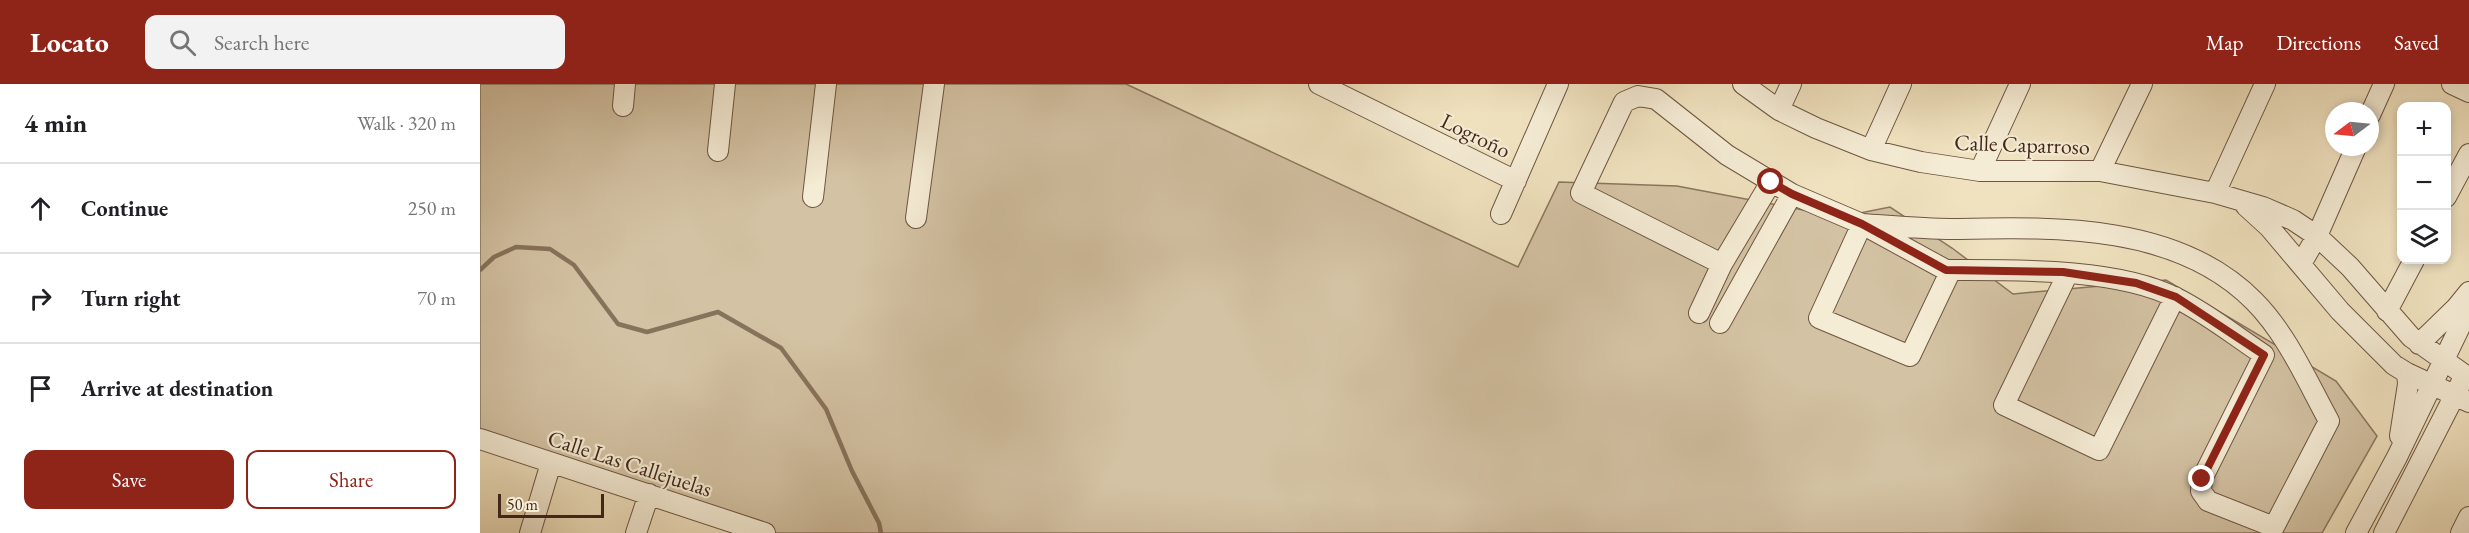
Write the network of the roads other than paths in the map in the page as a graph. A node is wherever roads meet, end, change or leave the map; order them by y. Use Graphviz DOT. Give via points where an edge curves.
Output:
graph roads {
  1 [pos="625,84"];
  2 [pos="725,84"];
  3 [pos="826,84"];
  4 [pos="934,84"];
  5 [pos="1319,84"];
  6 [pos="1558,84"];
  7 [pos="1743,84"];
  8 [pos="1791,84"];
  9 [pos="1902,84"];
  10 [pos="2019,84"];
  11 [pos="2142,84"];
  12 [pos="2265,84"];
  13 [pos="2384,84"];
  14 [pos="2452,84"];
  15 [pos="2469,93"];
  16 [pos="2376,102"];
  17 [pos="623,106"];
  18 [pos="1779,110"];
  19 [pos="1871,150"];
  20 [pos="718,151"];
  21 [pos="2469,154"];
  22 [pos="2352,156"];
  23 [pos="1980,171"];
  24 [pos="2100,171"];
  25 [pos="1516,181"];
  26 [pos="1771,182"];
  27 [pos="2451,188"];
  28 [pos="2215,193"];
  29 [pos="1792,194"];
  30 [pos="813,196"];
  31 [pos="2241,202"];
  32 [pos="1501,214"];
  33 [pos="916,218"];
  34 [pos="1862,224"];
  35 [pos="2317,236"];
  36 [pos="1722,264"];
  37 [pos="2301,264"];
  38 [pos="2412,264"];
  39 [pos="1951,270"];
  40 [pos="2068,273"];
  41 [pos="2469,292"];
  42 [pos="2175,297"];
  43 [pos="2462,308"];
  44 [pos="2387,311"];
  45 [pos="1699,313"];
  46 [pos="1720,323"];
  47 [pos="2422,346"];
  48 [pos="2443,360"];
  49 [pos="2407,373"];
  50 [pos="2467,373"];
  51 [pos="2432,384"];
  52 [pos="2462,398"];
  53 [pos="480,439"];
  54 [pos="2397,456"];
  55 [pos="551,463"];
  56 [pos="649,494"];
  57 [pos="752,531"];
  58 [pos="530,533"];
  59 [pos="636,533"];
  60 [pos="2356,533"];
  61 [pos="2384,533"];
  1 -- 17 [label="street"];
  2 -- 20 [label="street"];
  3 -- 30 [label="street"];
  4 -- 33 [label="street"];
  5 -- 25 [label="street, Logroño"];
  6 -- 25 [label="street"];
  7 -- 18 [label="street, Calle Caparroso"];
  8 -- 18 [label="street"];
  9 -- 19 [label="street"];
  10 -- 23 [label="street"];
  11 -- 24 [label="street"];
  12 -- 28 [label="street"];
  13 -- 16 [label="street"];
  14 -- 15 [label="street"];
  18 -- 19 [label="street, Calle Caparroso"];
  19 -- 23 [label="street, Calle Caparroso"];
  21 -- 27 [label="street"];
  22 -- 35 [label="street"];
  23 -- 24 [label="street, Calle Caparroso"];
  24 -- 28 [label="street, Calle Caparroso"];
  25 -- 32 [label="street"];
  26 -- 29 [label="street"];
  26 -- 36 [label="street"];
  26 -- 36 [label="street" via="1726,155 1656,99 1638,96 1624,102 1581,193"];
  28 -- 31 [label="street, Calle Caparroso"];
  29 -- 34 [label="street"];
  29 -- 46 [label="street"];
  31 -- 35 [label="street, Calle Caparroso" via="2293,220"];
  31 -- 37 [label="street, Calle Caparroso" via="2269,226"];
  34 -- 39 [label="street" via="1923,259"];
  34 -- 39 [label="street" via="1819,318 1910,356"];
  34 -- 42 [label="street" via="2097,231 2156,245 2213,267 2254,301 2281,335 2329,421 2274,527 2208,501 2201,491 2202,479 2264,355"];
  35 -- 37 [label="street"];
  35 -- 44 [label="street, Calle Caparroso"];
  36 -- 45 [label="street"];
  37 -- 49 [label="street, Calle Caparroso" via="2340,311 2388,360"];
  38 -- 44 [label="street"];
  39 -- 40 [label="street"];
  40 -- 42 [label="street" via="2136,283"];
  40 -- 42 [label="street" via="2004,405 2099,450"];
  41 -- 43 [label="street"];
  43 -- 47 [label="street"];
  43 -- 48 [label="street"];
  44 -- 47 [label="street, Calle Caparroso"];
  47 -- 48 [label="street, Calle Caparroso"];
  48 -- 50 [label="street, Calle Caparroso"];
  48 -- 51 [label="street"];
  49 -- 51 [label="street, Calle Caparroso"];
  49 -- 54 [label="street"];
  50 -- 52 [label="street"];
  51 -- 52 [label="street, Calle Caparroso"];
  51 -- 54 [label="street"];
  52 -- 61 [label="street"];
  53 -- 55 [label="street, Calle Las Callejuelas"];
  54 -- 60 [label="street"];
  55 -- 56 [label="street, Calle Las Callejuelas"];
  55 -- 58 [label="street"];
  56 -- 57 [label="street, Calle Las Callejuelas"];
  56 -- 59 [label="street"];
}
